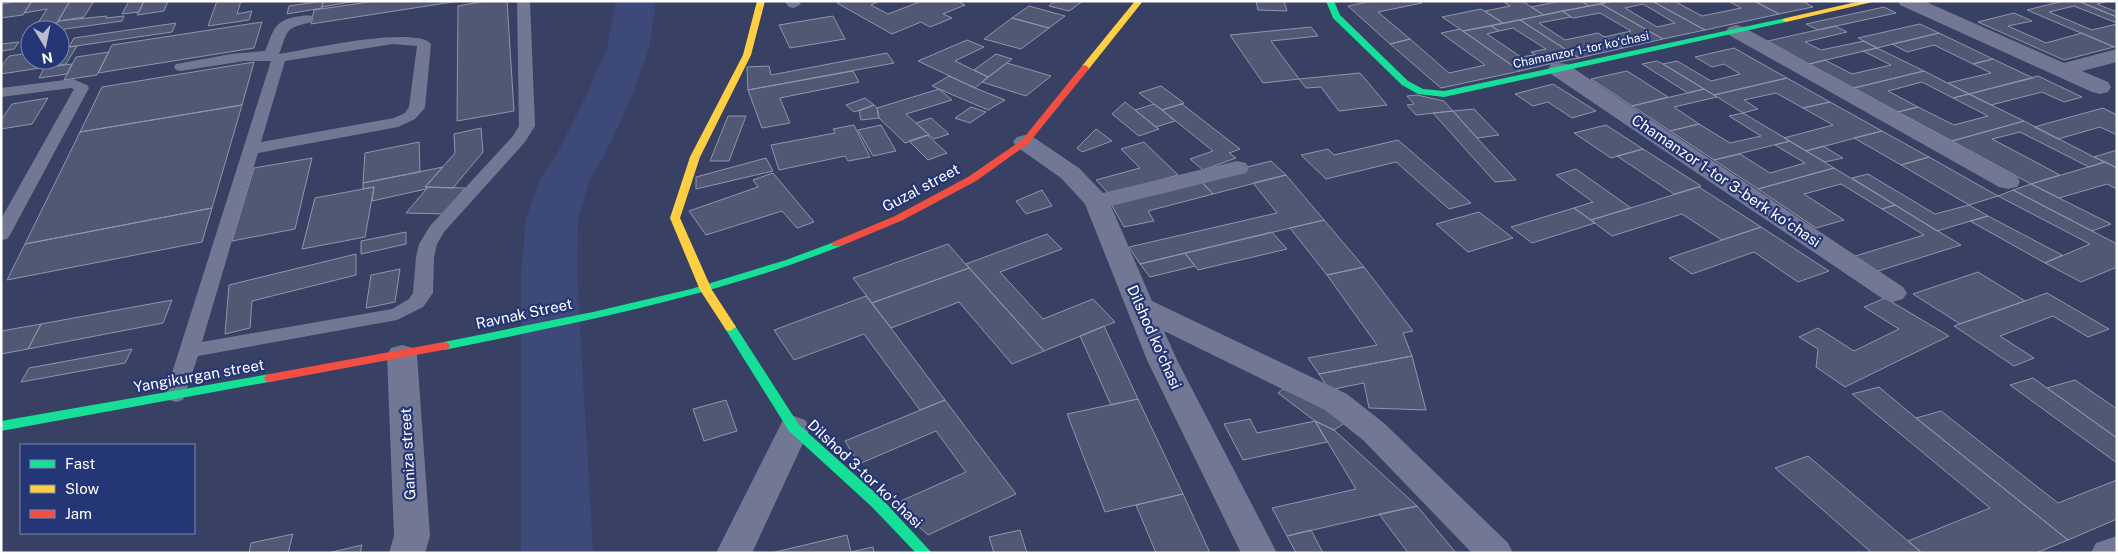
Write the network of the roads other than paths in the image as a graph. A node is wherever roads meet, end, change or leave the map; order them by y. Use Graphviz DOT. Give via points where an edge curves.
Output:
graph roads {
  1 [pos="524,1"];
  2 [pos="761,1"];
  3 [pos="1139,1"];
  4 [pos="1330,1"];
  5 [pos="1873,1"];
  6 [pos="1906,1"];
  7 [pos="307,19"];
  8 [pos="1736,31"];
  9 [pos="2117,55"];
  10 [pos="275,57"];
  11 [pos="181,67"];
  12 [pos="1559,69"];
  13 [pos="2062,70"];
  14 [pos="2100,87"];
  15 [pos="3,96"];
  16 [pos="1025,142"];
  17 [pos="252,149"];
  18 [pos="1237,168"];
  19 [pos="2008,182"];
  20 [pos="1097,202"];
  21 [pos="1,235"];
  22 [pos="706,290"];
  23 [pos="1893,293"];
  24 [pos="652,302"];
  25 [pos="1140,307"];
  26 [pos="190,351"];
  27 [pos="402,355"];
  28 [pos="176,395"];
  29 [pos="1,426"];
  30 [pos="794,428"];
  31 [pos="2117,550"];
  32 [pos="407,553"];
  33 [pos="734,553"];
  34 [pos="925,553"];
  35 [pos="1259,553"];
  36 [pos="1495,553"];
  37 [pos="2109,553"];
  1 -- 26 [label="lane" via="526,126 519,139 436,230 425,257 423,293 416,303 397,314"];
  2 -- 22 [label="street, Dilshod 3-tor koʻchasi" via="747,56 695,157 675,218"];
  3 -- 16 [label="street, Guzal street"];
  4 -- 12 [label="street, Chamanzor 1-tor koʻchasi" via="1336,16 1405,83 1421,92 1444,94"];
  5 -- 8 [label="street, Chamanzor 1-tor koʻchasi"];
  6 -- 13 [label="street"];
  7 -- 10 [label="lane" via="282,27"];
  8 -- 12 [label="street, Chamanzor 1-tor koʻchasi"];
  8 -- 19 [label="street"];
  9 -- 13 [label="street"];
  10 -- 11 [label="lane" via="254,56"];
  10 -- 17 [label="lane"];
  10 -- 17 [label="lane" via="393,40 424,44 417,108 398,122"];
  12 -- 23 [label="street, Chamanzor 1-tor 3-berk koʻchasi"];
  13 -- 14 [label="street"];
  15 -- 21 [label="lane" via="73,83 82,88"];
  16 -- 20 [label="street, Dilshod koʻchasi" via="1070,173"];
  16 -- 22 [label="street, Guzal street" via="972,179 899,218 814,254"];
  17 -- 26 [label="lane"];
  18 -- 20 [label="street"];
  20 -- 25 [label="street, Dilshod koʻchasi"];
  22 -- 24 [label="street, Guzal street"];
  22 -- 30 [label="street, Dilshod 3-tor koʻchasi"];
  24 -- 27 [label="street, Ravnak Street"];
  25 -- 35 [label="street, Dilshod koʻchasi" via="1162,360"];
  25 -- 36 [label="street" via="1336,402 1374,432"];
  26 -- 28 [label="lane"];
  27 -- 28 [label="street, Yangikurgan street"];
  27 -- 32 [label="street, Ganiza street" via="412,536"];
  28 -- 29 [label="street, Yangikurgan street"];
  30 -- 33 [label="street"];
  30 -- 34 [label="street, Dilshod 3-tor koʻchasi" via="877,503"];
  31 -- 37 [label="street"];
}
